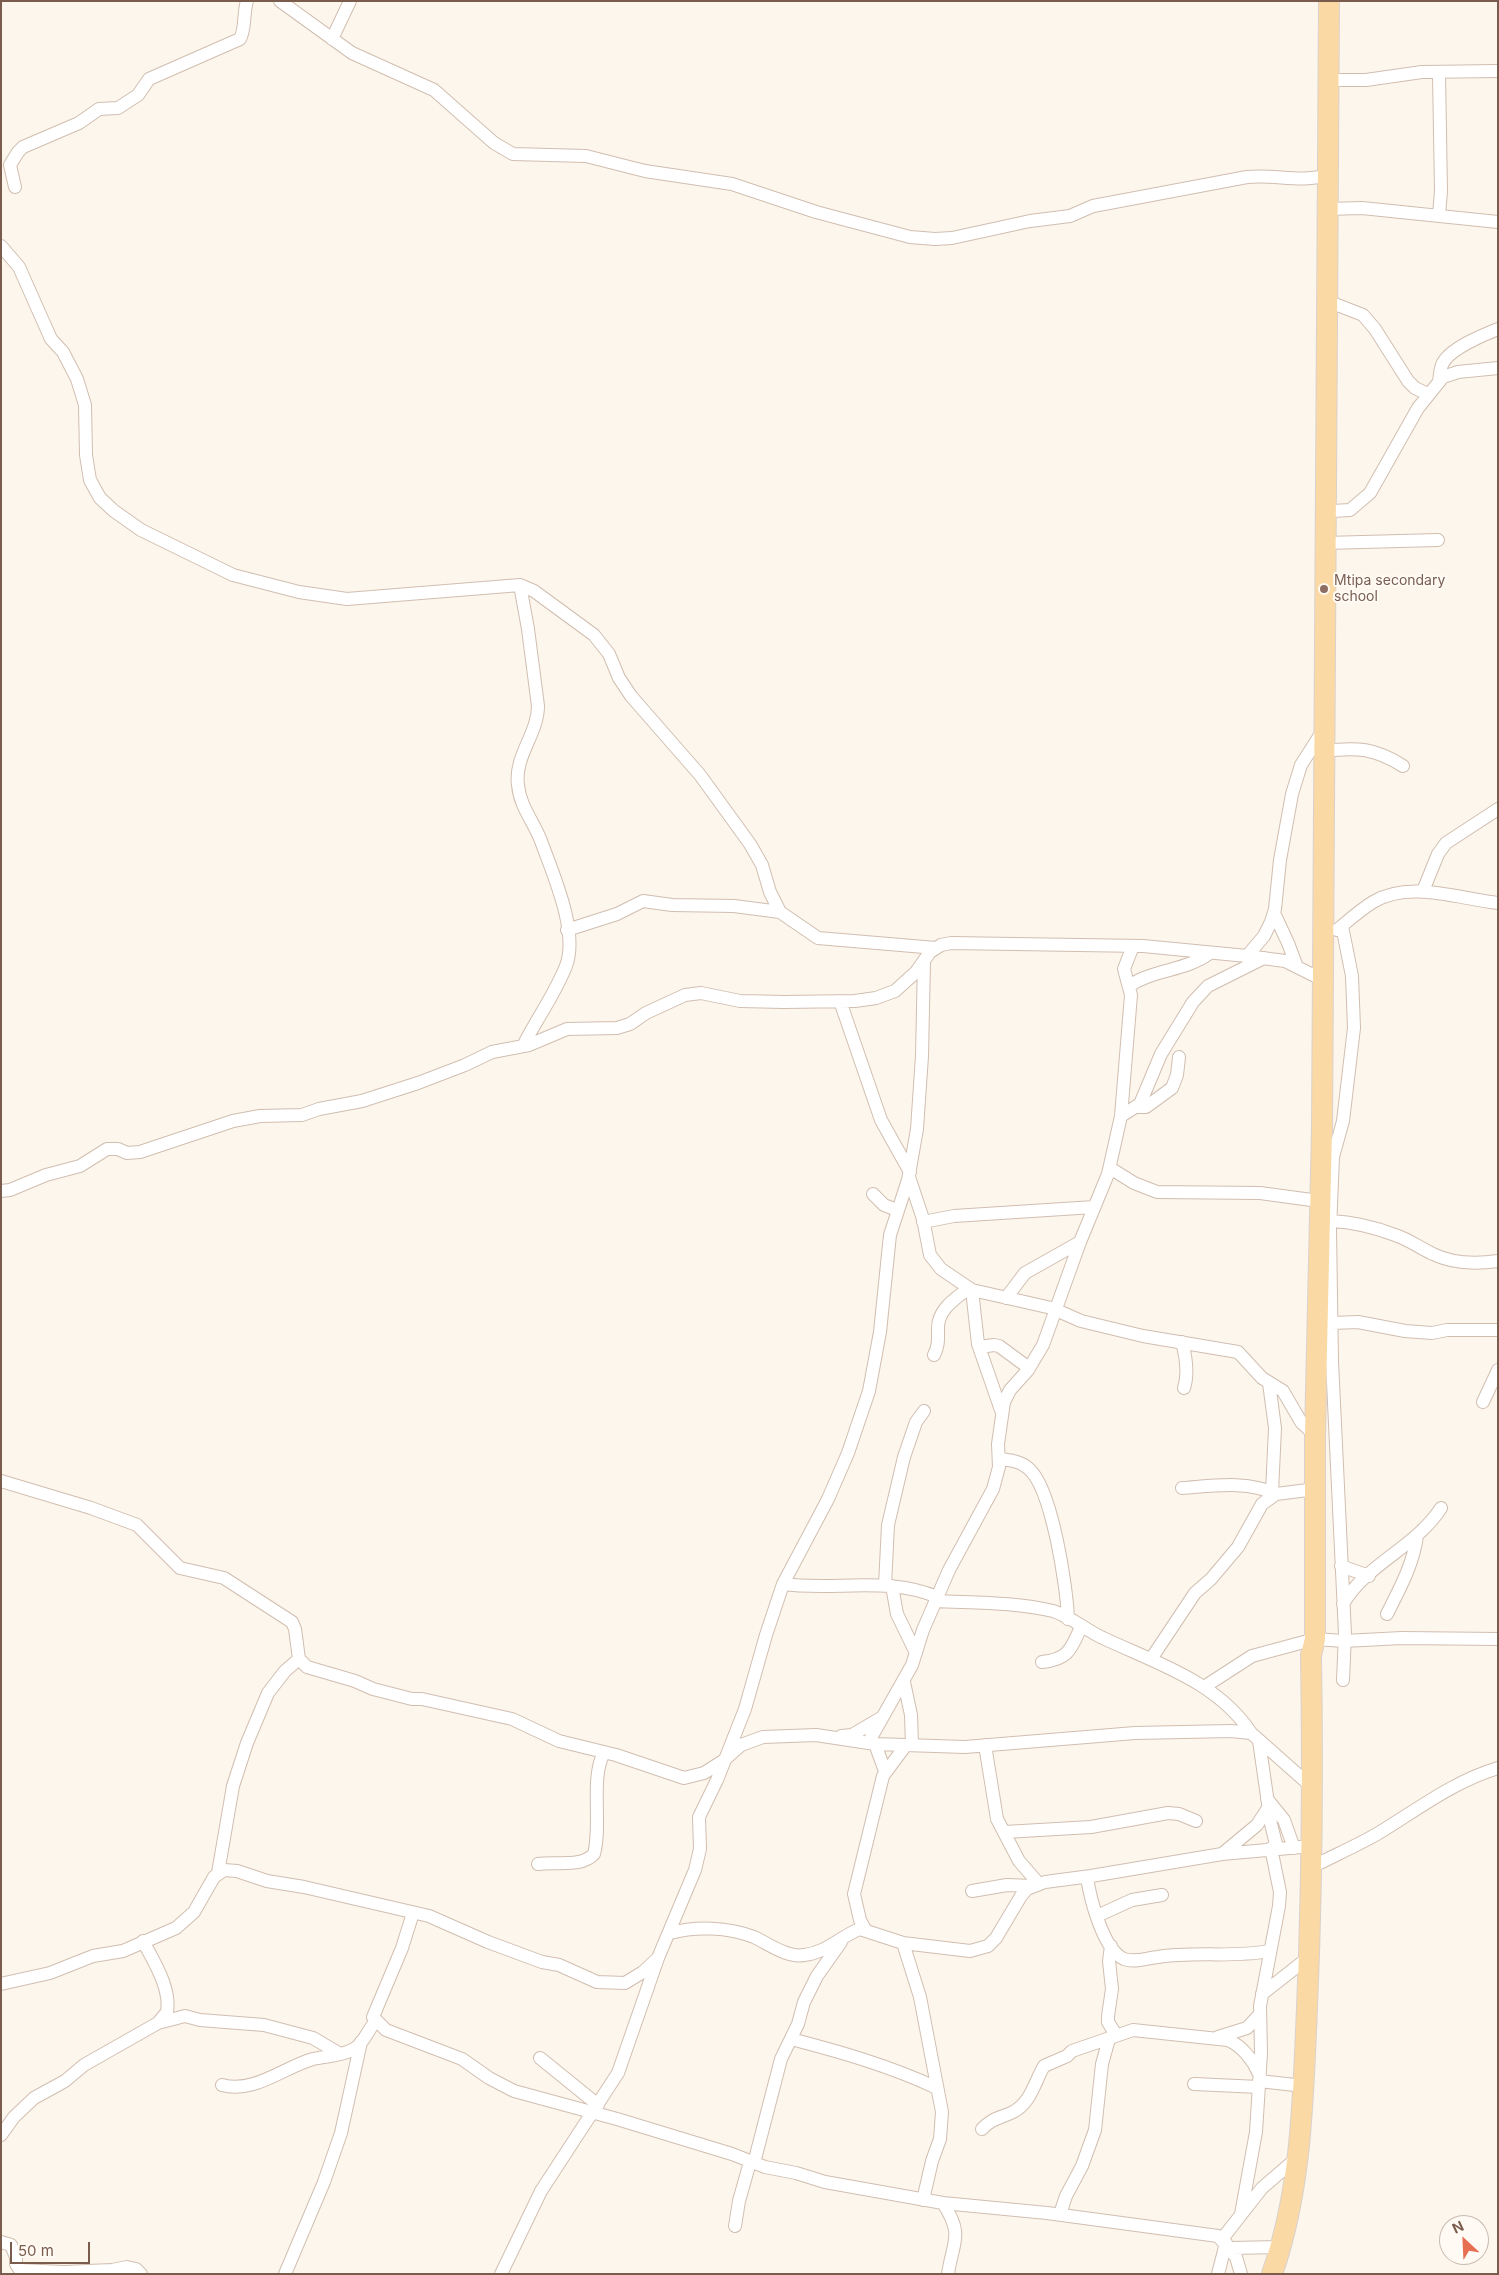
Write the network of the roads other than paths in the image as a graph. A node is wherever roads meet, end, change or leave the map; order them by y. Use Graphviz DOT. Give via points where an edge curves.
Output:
graph roads {
  1 [pos="247,1"];
  2 [pos="280,1"];
  3 [pos="350,1"];
  4 [pos="1329,1"];
  5 [pos="291,6"];
  6 [pos="332,39"];
  7 [pos="1498,72"];
  8 [pos="1439,74"];
  9 [pos="1328,80"];
  10 [pos="1328,175"];
  11 [pos="15,187"];
  12 [pos="1328,209"];
  13 [pos="1439,216"];
  14 [pos="1498,222"];
  15 [pos="1,246"];
  16 [pos="1327,301"];
  17 [pos="1498,329"];
  18 [pos="1498,368"];
  19 [pos="1439,381"];
  20 [pos="1428,394"];
  21 [pos="1326,505"];
  22 [pos="1438,540"];
  23 [pos="1325,542"];
  24 [pos="520,585"];
  25 [pos="1324,728"];
  26 [pos="1324,752"];
  27 [pos="1403,766"];
  28 [pos="1498,809"];
  29 [pos="1423,892"];
  30 [pos="1498,903"];
  31 [pos="780,912"];
  32 [pos="1274,913"];
  33 [pos="1342,926"];
  34 [pos="567,930"];
  35 [pos="1323,945"];
  36 [pos="1133,946"];
  37 [pos="936,948"];
  38 [pos="1210,953"];
  39 [pos="1247,956"];
  40 [pos="1265,958"];
  41 [pos="924,962"];
  42 [pos="1296,967"];
  43 [pos="1323,980"];
  44 [pos="1129,986"];
  45 [pos="840,1001"];
  46 [pos="522,1046"];
  47 [pos="1178,1057"];
  48 [pos="1138,1107"];
  49 [pos="1121,1116"];
  50 [pos="1110,1168"];
  51 [pos="909,1174"];
  52 [pos="1,1191"];
  53 [pos="873,1194"];
  54 [pos="1320,1200"];
  55 [pos="1094,1207"];
  56 [pos="898,1210"];
  57 [pos="1331,1221"];
  58 [pos="923,1222"];
  59 [pos="1080,1242"];
  60 [pos="1498,1261"];
  61 [pos="970,1289"];
  62 [pos="1006,1298"];
  63 [pos="1056,1310"];
  64 [pos="1332,1323"];
  65 [pos="1498,1330"];
  66 [pos="1182,1342"];
  67 [pos="979,1347"];
  68 [pos="934,1356"];
  69 [pos="1029,1368"];
  70 [pos="1498,1370"];
  71 [pos="1269,1383"];
  72 [pos="1184,1388"];
  73 [pos="1483,1402"];
  74 [pos="924,1411"];
  75 [pos="1002,1413"];
  76 [pos="1315,1434"];
  77 [pos="999,1459"];
  78 [pos="1,1480"];
  79 [pos="1182,1488"];
  80 [pos="1316,1489"];
  81 [pos="1274,1493"];
  82 [pos="1441,1508"];
  83 [pos="1417,1536"];
  84 [pos="1341,1566"];
  85 [pos="1369,1576"];
  86 [pos="783,1584"];
  87 [pos="888,1585"];
  88 [pos="936,1599"];
  89 [pos="1343,1604"];
  90 [pos="1387,1614"];
  91 [pos="1068,1619"];
  92 [pos="1081,1627"];
  93 [pos="1315,1639"];
  94 [pos="1498,1639"];
  95 [pos="1344,1641"];
  96 [pos="916,1653"];
  97 [pos="299,1659"];
  98 [pos="1151,1659"];
  99 [pos="1042,1662"];
  100 [pos="1343,1680"];
  101 [pos="904,1682"];
  102 [pos="1204,1687"];
  103 [pos="883,1716"];
  104 [pos="831,1736"];
  105 [pos="1255,1737"];
  106 [pos="872,1744"];
  107 [pos="909,1745"];
  108 [pos="985,1745"];
  109 [pos="604,1753"];
  110 [pos="724,1761"];
  111 [pos="1498,1768"];
  112 [pos="885,1771"];
  113 [pos="1313,1788"];
  114 [pos="1268,1803"];
  115 [pos="1196,1821"];
  116 [pos="1006,1832"];
  117 [pos="1303,1847"];
  118 [pos="1274,1848"];
  119 [pos="1222,1854"];
  120 [pos="538,1864"];
  121 [pos="1312,1867"];
  122 [pos="218,1873"];
  123 [pos="1087,1877"];
  124 [pos="1036,1885"];
  125 [pos="972,1891"];
  126 [pos="1162,1895"];
  127 [pos="413,1912"];
  128 [pos="1097,1916"];
  129 [pos="866,1931"];
  130 [pos="670,1933"];
  131 [pos="843,1940"];
  132 [pos="143,1941"];
  133 [pos="903,1942"];
  134 [pos="1111,1946"];
  135 [pos="1269,1951"];
  136 [pos="1309,1957"];
  137 [pos="658,1958"];
  138 [pos="1,1984"];
  139 [pos="1262,1994"];
  140 [pos="1260,2014"];
  141 [pos="375,2022"];
  142 [pos="158,2023"];
  143 [pos="1112,2037"];
  144 [pos="1215,2038"];
  145 [pos="791,2039"];
  146 [pos="361,2042"];
  147 [pos="340,2054"];
  148 [pos="540,2058"];
  149 [pos="1259,2081"];
  150 [pos="1194,2084"];
  151 [pos="222,2085"];
  152 [pos="1304,2086"];
  153 [pos="937,2088"];
  154 [pos="594,2109"];
  155 [pos="982,2129"];
  156 [pos="1,2135"];
  157 [pos="1298,2157"];
  158 [pos="752,2162"];
  159 [pos="923,2200"];
  160 [pos="943,2203"];
  161 [pos="1060,2214"];
  162 [pos="1241,2214"];
  163 [pos="736,2226"];
  164 [pos="1,2242"];
  165 [pos="1226,2243"];
  166 [pos="1280,2247"];
  167 [pos="141,2274"];
  168 [pos="285,2274"];
  169 [pos="501,2274"];
  170 [pos="948,2274"];
  171 [pos="1218,2274"];
  172 [pos="1241,2274"];
  173 [pos="1272,2274"];
  1 -- 11 [label="street" via="240,38 149,79 138,94 118,108 99,110 79,123 23,147 10,165"];
  2 -- 5 [label="street"];
  3 -- 6 [label="street"];
  4 -- 9 [label="main road"];
  5 -- 6 [label="street"];
  6 -- 10 [label="street" via="372,64 434,90 494,143 513,154 586,156 645,170 732,184 816,212 910,236 952,238 1070,216 1101,204 1247,177 1262,175 1303,179"];
  7 -- 8 [label="street"];
  8 -- 9 [label="street" via="1422,72 1366,80"];
  8 -- 13 [label="street" via="1442,191"];
  9 -- 10 [label="main road"];
  10 -- 12 [label="main road"];
  12 -- 13 [label="street" via="1362,208"];
  12 -- 16 [label="main road"];
  13 -- 14 [label="street"];
  15 -- 24 [label="street" via="19,267 51,339 63,352 77,379 85,405 90,480 100,498 141,530 233,575 299,592 347,599"];
  16 -- 20 [label="street" via="1363,315 1408,381"];
  16 -- 21 [label="main road"];
  17 -- 19 [label="street" via="1462,347 1445,360"];
  18 -- 19 [label="street" via="1458,372"];
  19 -- 20 [label="street"];
  20 -- 21 [label="street" via="1370,493 1350,510 1332,511"];
  21 -- 23 [label="main road"];
  22 -- 23 [label="street"];
  23 -- 25 [label="main road"];
  24 -- 31 [label="street" via="534,591 594,635 609,654 631,696 688,760 750,844 762,865"];
  24 -- 34 [label="street" via="538,715 518,764 518,785 523,807 540,838 560,894"];
  25 -- 26 [label="main road"];
  25 -- 32 [label="street" via="1301,766 1292,794"];
  26 -- 27 [label="street" via="1365,749"];
  26 -- 35 [label="main road"];
  28 -- 29 [label="street" via="1446,843 1438,854"];
  29 -- 30 [label="street"];
  29 -- 33 [label="street" via="1374,901"];
  31 -- 34 [label="street" via="643,901 617,914"];
  31 -- 37 [label="street" via="818,938 829,941 868,941"];
  32 -- 39 [label="street" via="1264,936"];
  32 -- 42 [label="street"];
  33 -- 35 [label="street"];
  33 -- 57 [label="street" via="1352,976 1354,1028 1344,1112 1333,1157"];
  34 -- 46 [label="street" via="567,964"];
  35 -- 43 [label="main road"];
  36 -- 37 [label="street" via="984,942 951,943"];
  36 -- 38 [label="street"];
  36 -- 44 [label="street" via="1124,969"];
  37 -- 41 [label="street"];
  38 -- 39 [label="street"];
  38 -- 44 [label="street"];
  39 -- 40 [label="street"];
  40 -- 42 [label="street" via="1285,961"];
  40 -- 48 [label="street" via="1217,981 1193,1002 1161,1054"];
  41 -- 45 [label="street" via="895,991 876,998"];
  41 -- 51 [label="street" via="921,1092"];
  42 -- 43 [label="street"];
  43 -- 54 [label="main road"];
  44 -- 49 [label="street" via="1131,995"];
  45 -- 46 [label="street" via="740,1000 701,993 685,995 630,1024 617,1028 567,1029"];
  45 -- 51 [label="street" via="881,1120"];
  46 -- 52 [label="street" via="492,1052 418,1083 302,1115 267,1115 234,1121 140,1152 107,1149 80,1166"];
  47 -- 48 [label="street" via="1172,1088 1146,1107"];
  48 -- 49 [label="street"];
  49 -- 50 [label="street"];
  50 -- 54 [label="street" via="1157,1192 1260,1193"];
  50 -- 55 [label="street"];
  51 -- 56 [label="street"];
  51 -- 58 [label="street"];
  53 -- 56 [label="street" via="884,1205"];
  54 -- 76 [label="main road"];
  55 -- 58 [label="street" via="954,1216"];
  55 -- 59 [label="street"];
  56 -- 86 [label="street" via="890,1235 880,1332 869,1391 828,1499"];
  57 -- 60 [label="street" via="1355,1222 1396,1235 1456,1262 1480,1264"];
  57 -- 64 [label="street"];
  58 -- 61 [label="street" via="933,1261"];
  59 -- 62 [label="street" via="1024,1273"];
  59 -- 63 [label="street"];
  61 -- 62 [label="street"];
  61 -- 67 [label="street"];
  61 -- 68 [label="street" via="949,1304 939,1317 939,1342"];
  62 -- 63 [label="street"];
  63 -- 66 [label="street" via="1081,1321"];
  63 -- 69 [label="street" via="1044,1345"];
  64 -- 65 [label="street" via="1358,1322 1432,1333"];
  64 -- 84 [label="street"];
  66 -- 71 [label="street" via="1238,1352"];
  66 -- 72 [label="street" via="1187,1380"];
  67 -- 69 [label="street" via="999,1346"];
  67 -- 75 [label="street"];
  69 -- 75 [label="street" via="1010,1390"];
  70 -- 73 [label="street"];
  71 -- 76 [label="street" via="1283,1391 1301,1422"];
  71 -- 81 [label="street" via="1274,1428"];
  74 -- 87 [label="street" via="916,1422 904,1457 888,1525"];
  75 -- 77 [label="street"];
  76 -- 80 [label="main road"];
  77 -- 88 [label="street" via="993,1489"];
  77 -- 91 [label="street" via="1029,1468 1044,1492 1067,1594"];
  78 -- 97 [label="street" via="137,1525 180,1568 224,1578 285,1616 295,1629"];
  79 -- 81 [label="street" via="1228,1485 1266,1489"];
  80 -- 81 [label="street"];
  80 -- 93 [label="main road"];
  81 -- 98 [label="street" via="1262,1504 1238,1547 1196,1593"];
  82 -- 83 [label="street"];
  83 -- 85 [label="street"];
  83 -- 90 [label="street" via="1415,1554"];
  84 -- 85 [label="street"];
  84 -- 89 [label="street"];
  85 -- 89 [label="street"];
  86 -- 87 [label="street"];
  86 -- 110 [label="street" via="745,1709"];
  87 -- 88 [label="street" via="909,1587"];
  87 -- 96 [label="street" via="897,1614"];
  88 -- 91 [label="street" via="1039,1608"];
  88 -- 96 [label="street"];
  89 -- 95 [label="street"];
  91 -- 92 [label="street"];
  92 -- 98 [label="street"];
  92 -- 99 [label="street" via="1070,1651 1056,1660"];
  93 -- 95 [label="street"];
  93 -- 102 [label="street" via="1252,1656"];
  93 -- 113 [label="main road" via="1311,1655"];
  94 -- 95 [label="street"];
  95 -- 100 [label="street"];
  96 -- 101 [label="street"];
  97 -- 109 [label="street" via="315,1671 373,1689 512,1719 559,1741"];
  97 -- 122 [label="street" via="268,1693 250,1735 233,1786"];
  98 -- 102 [label="street"];
  101 -- 103 [label="street"];
  101 -- 107 [label="street" via="910,1709"];
  102 -- 105 [label="street" via="1242,1720"];
  103 -- 104 [label="street" via="852,1735"];
  103 -- 106 [label="street"];
  104 -- 106 [label="street"];
  104 -- 110 [label="street" via="762,1737 741,1745"];
  105 -- 108 [label="street" via="1232,1731 1134,1732"];
  105 -- 113 [label="street"];
  105 -- 114 [label="street"];
  106 -- 107 [label="street"];
  106 -- 112 [label="street"];
  107 -- 108 [label="street"];
  107 -- 112 [label="street"];
  108 -- 116 [label="street" via="997,1819"];
  109 -- 110 [label="street" via="684,1778 697,1776"];
  109 -- 120 [label="street" via="598,1766 594,1854 570,1863"];
  110 -- 130 [label="street" via="699,1817 698,1857"];
  111 -- 121 [label="street" via="1441,1793 1376,1834"];
  112 -- 129 [label="street" via="854,1894"];
  113 -- 117 [label="main road"];
  114 -- 117 [label="street"];
  114 -- 118 [label="street"];
  114 -- 119 [label="street" via="1257,1825"];
  115 -- 116 [label="street" via="1168,1813 1091,1827"];
  116 -- 124 [label="street" via="1012,1850"];
  117 -- 118 [label="street"];
  117 -- 121 [label="main road"];
  118 -- 119 [label="street"];
  118 -- 135 [label="street" via="1280,1892"];
  119 -- 123 [label="street"];
  121 -- 136 [label="main road"];
  122 -- 127 [label="street" via="237,1871 266,1881"];
  122 -- 132 [label="street" via="189,1918 164,1934"];
  123 -- 124 [label="street"];
  123 -- 128 [label="street"];
  124 -- 125 [label="street" via="1008,1885"];
  124 -- 133 [label="street" via="1021,1896 988,1946 970,1951"];
  126 -- 128 [label="street" via="1132,1900"];
  127 -- 137 [label="street" via="597,1982 626,1982"];
  127 -- 141 [label="street" via="402,1948 376,2006"];
  128 -- 134 [label="street"];
  129 -- 131 [label="street" via="855,1931"];
  129 -- 133 [label="street"];
  130 -- 131 [label="street" via="696,1928 726,1930 751,1936 796,1955 814,1953"];
  130 -- 137 [label="street"];
  131 -- 145 [label="street" via="808,1992"];
  132 -- 138 [label="street" via="123,1951 93,1956 50,1973"];
  132 -- 142 [label="street" via="167,1997 168,2012"];
  133 -- 153 [label="street" via="920,1997"];
  134 -- 135 [label="street" via="1124,1959 1134,1961 1160,1956"];
  134 -- 143 [label="street" via="1112,1989 1108,2022"];
  135 -- 139 [label="street"];
  136 -- 139 [label="street"];
  136 -- 152 [label="main road"];
  137 -- 154 [label="street" via="618,2073"];
  139 -- 140 [label="street"];
  140 -- 144 [label="street" via="1248,2028"];
  140 -- 149 [label="street"];
  141 -- 146 [label="street"];
  141 -- 154 [label="street" via="386,2030 469,2063 503,2086"];
  142 -- 147 [label="street" via="185,2016 264,2025 313,2038"];
  142 -- 156 [label="street" via="34,2098"];
  143 -- 144 [label="street" via="1143,2030"];
  143 -- 155 [label="street" via="1072,2051 1044,2066 1034,2088 1019,2107 993,2119"];
  143 -- 161 [label="street" via="1102,2064 1095,2130"];
  144 -- 149 [label="street" via="1237,2044 1254,2064"];
  145 -- 153 [label="street" via="902,2072"];
  145 -- 158 [label="street" via="777,2070"];
  146 -- 147 [label="street" via="354,2049"];
  146 -- 168 [label="street" via="341,2133"];
  147 -- 151 [label="street" via="313,2059 247,2085"];
  148 -- 154 [label="street"];
  149 -- 150 [label="street"];
  149 -- 152 [label="street"];
  149 -- 162 [label="street" via="1256,2132"];
  152 -- 157 [label="main road"];
  153 -- 159 [label="street" via="942,2124"];
  154 -- 158 [label="street"];
  154 -- 169 [label="street" via="541,2191"];
  157 -- 162 [label="street" via="1262,2188"];
  157 -- 166 [label="main road" via="1295,2189"];
  158 -- 159 [label="street" via="847,2188"];
  158 -- 163 [label="street" via="739,2201"];
  159 -- 160 [label="street"];
  160 -- 161 [label="street"];
  160 -- 170 [label="street" via="952,2216 957,2234"];
  161 -- 165 [label="street" via="1210,2234"];
  162 -- 165 [label="street"];
  164 -- 167 [label="street" via="11,2245 20,2270 64,2272 126,2267"];
  165 -- 166 [label="street"];
  165 -- 171 [label="street"];
  165 -- 172 [label="street" via="1236,2257"];
  166 -- 173 [label="main road"];
}
